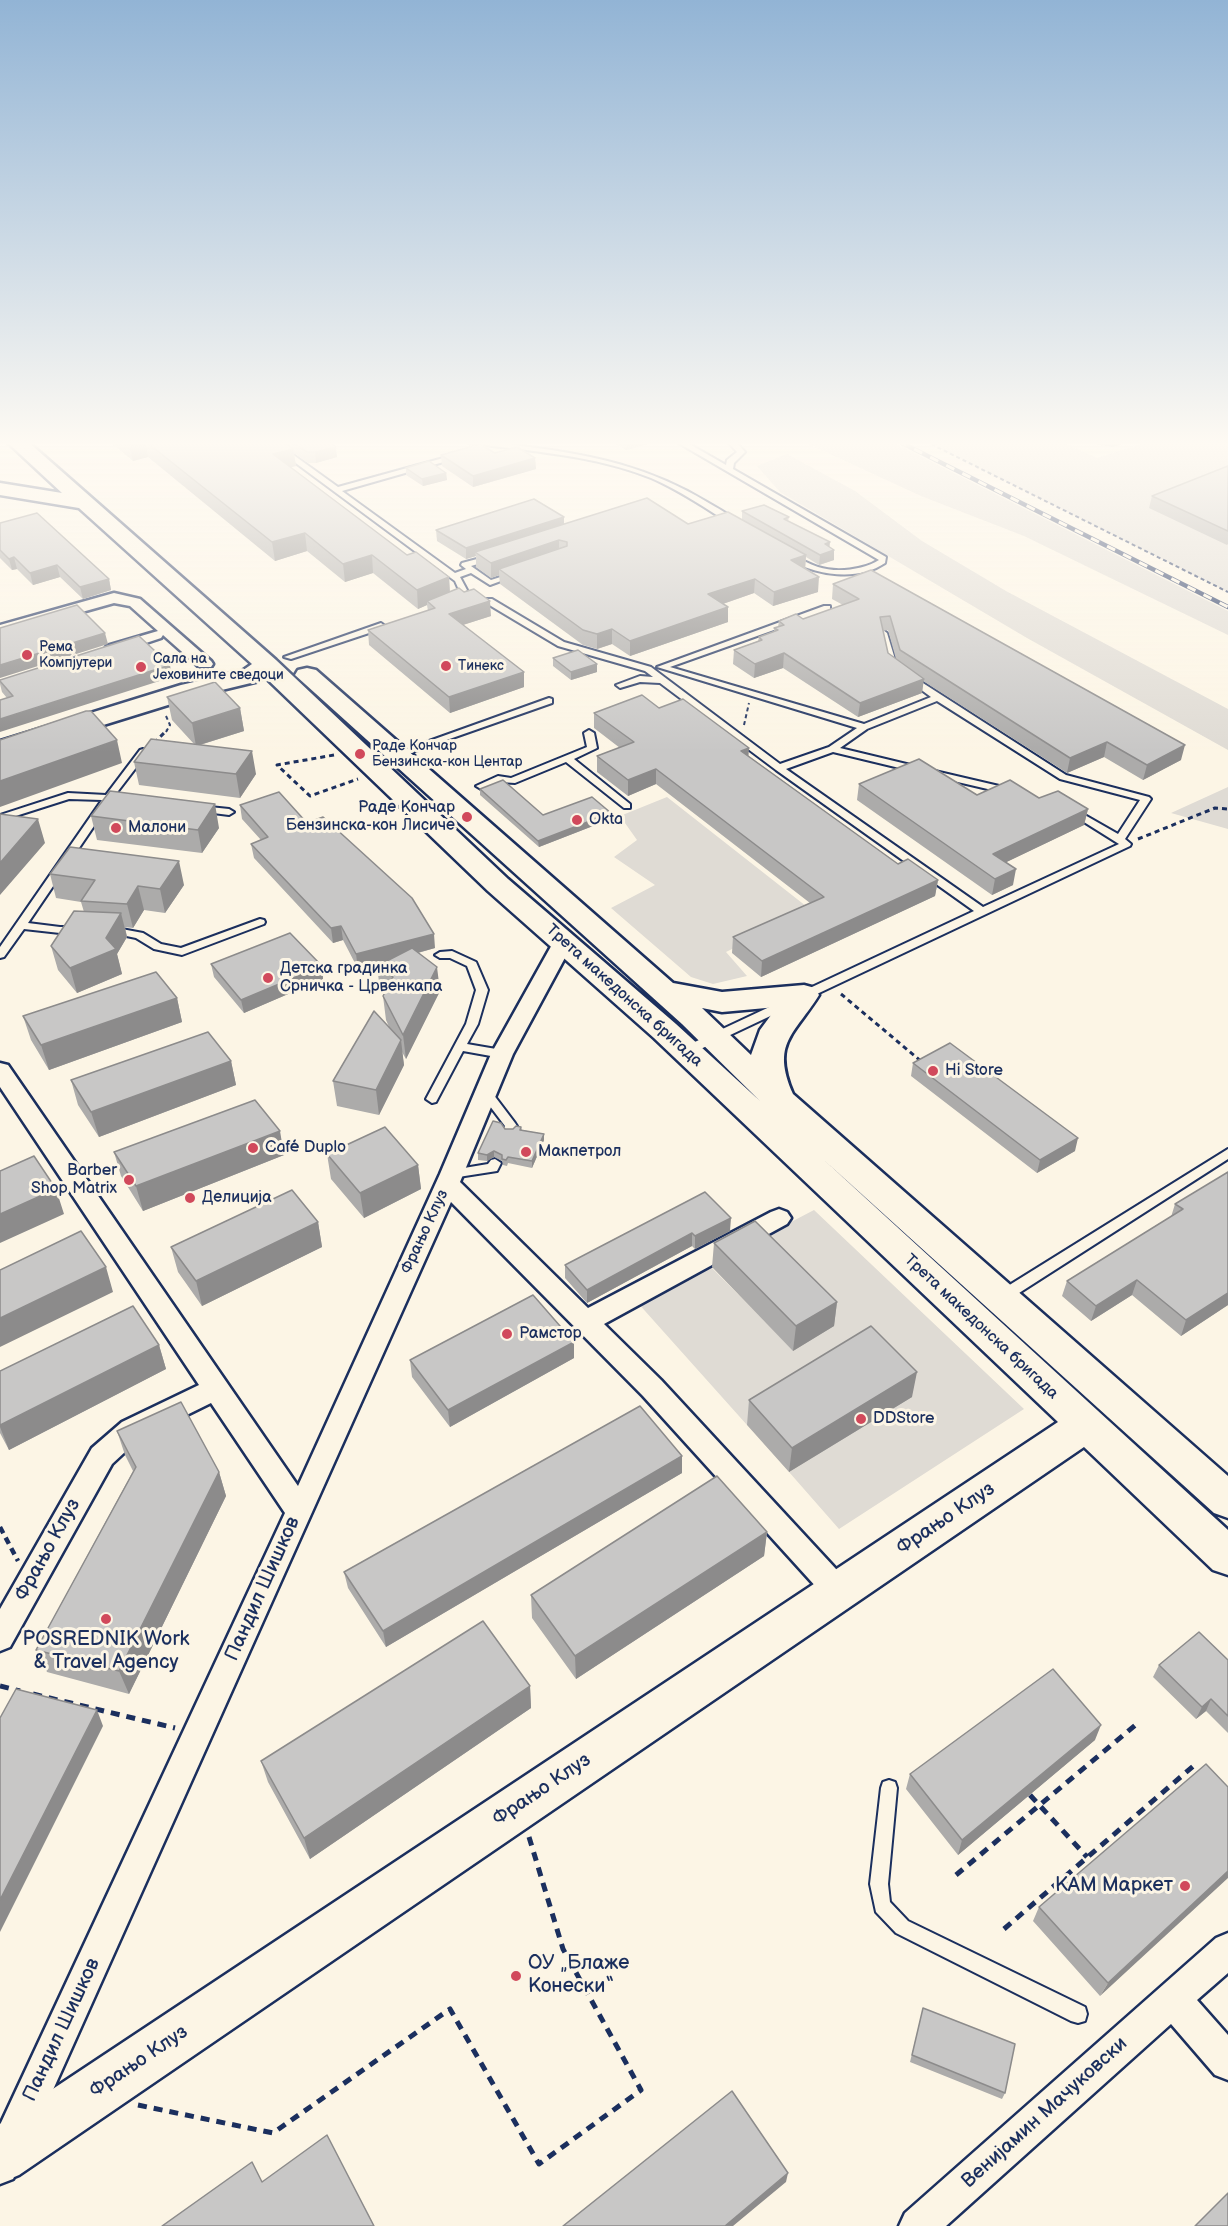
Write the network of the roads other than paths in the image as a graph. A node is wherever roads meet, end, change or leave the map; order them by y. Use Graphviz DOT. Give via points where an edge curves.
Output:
graph roads {
  1 [pos="132,545"];
  2 [pos="155,545"];
  3 [pos="412,545"];
  4 [pos="859,545"];
  5 [pos="498,554"];
  6 [pos="788,555"];
  7 [pos="472,570"];
  8 [pos="521,572"];
  9 [pos="454,576"];
  10 [pos="489,601"];
  11 [pos="446,605"];
  12 [pos="827,608"];
  13 [pos="386,624"];
  14 [pos="0,630"];
  15 [pos="884,633"];
  16 [pos="155,635"];
  17 [pos="236,637"];
  18 [pos="99,653"];
  19 [pos="277,661"];
  20 [pos="661,667"];
  21 [pos="648,669"];
  22 [pos="209,674"];
  23 [pos="662,680"];
  24 [pos="620,685"];
  25 [pos="190,690"];
  26 [pos="295,693"];
  27 [pos="938,698"];
  28 [pos="549,701"];
  29 [pos="864,727"];
  30 [pos="589,733"];
  31 [pos="0,749"];
  32 [pos="832,749"];
  33 [pos="144,751"];
  34 [pos="398,754"];
  35 [pos="567,759"];
  36 [pos="779,768"];
  37 [pos="481,786"];
  38 [pos="1024,795"];
  39 [pos="108,797"];
  40 [pos="130,800"];
  41 [pos="627,806"];
  42 [pos="185,807"];
  43 [pos="1068,809"];
  44 [pos="229,812"];
  45 [pos="0,818"];
  46 [pos="1123,842"];
  47 [pos="981,911"];
  48 [pos="260,922"];
  49 [pos="21,925"];
  50 [pos="559,947"];
  51 [pos="0,955"];
  52 [pos="440,955"];
  53 [pos="816,989"];
  54 [pos="663,991"];
  55 [pos="700,1044"];
  56 [pos="460,1047"];
  57 [pos="502,1054"];
  58 [pos="0,1070"];
  59 [pos="486,1093"];
  60 [pos="432,1099"];
  61 [pos="780,1101"];
  62 [pos="509,1130"];
  63 [pos="1228,1153"];
  64 [pos="495,1163"];
  65 [pos="450,1179"];
  66 [pos="779,1218"];
  67 [pos="999,1298"];
  68 [pos="587,1321"];
  69 [pos="217,1388"];
  70 [pos="1085,1425"];
  71 [pos="1228,1501"];
  72 [pos="300,1512"];
  73 [pos="1228,1557"];
  74 [pos="838,1591"];
  75 [pos="0,1637"];
  76 [pos="888,1788"];
  77 [pos="1228,1950"];
  78 [pos="1173,1999"];
  79 [pos="1078,2014"];
  80 [pos="1228,2062"];
  81 [pos="2,2158"];
  82 [pos="918,2226"];
  1 -- 17 [label="street, Трета македонска бригада"];
  2 -- 19 [label="street, Трета македонска бригада" via="187,571"];
  3 -- 9 [label="lane"];
  4 -- 6 [label="lane" via="883,559 881,562 852,573 837,573 820,570"];
  5 -- 7 [label="lane" via="465,565"];
  7 -- 8 [label="lane" via="489,582"];
  7 -- 9 [label="lane"];
  9 -- 11 [label="lane" via="463,590"];
  10 -- 21 [label="lane" via="561,644"];
  12 -- 20 [label="lane"];
  13 -- 19 [label="lane"];
  14 -- 22 [label="street" via="114,598 135,602"];
  15 -- 27 [label="lane" via="892,667"];
  16 -- 18 [label="street"];
  17 -- 19 [label="street, Трета македонска бригада"];
  17 -- 25 [label="street" via="233,660"];
  19 -- 22 [label="street" via="250,676"];
  19 -- 26 [label="street, Трета македонска бригада"];
  19 -- 34 [label="street, Трета македонска бригада"];
  20 -- 21 [label="lane"];
  20 -- 29 [label="lane"];
  21 -- 23 [label="lane"];
  22 -- 25 [label="street"];
  23 -- 24 [label="lane" via="640,679"];
  23 -- 36 [label="lane"];
  25 -- 26 [label="street" via="252,686"];
  25 -- 31 [label="street"];
  26 -- 50 [label="street, Трета македонска бригада"];
  27 -- 29 [label="lane"];
  27 -- 46 [label="lane" via="1063,777 1146,799"];
  28 -- 34 [label="lane"];
  29 -- 32 [label="lane"];
  30 -- 35 [label="lane" via="592,748"];
  32 -- 36 [label="lane"];
  32 -- 38 [label="lane"];
  33 -- 39 [label="lane"];
  34 -- 54 [label="street, Трета македонска бригада"];
  35 -- 37 [label="lane" via="512,782 498,779"];
  35 -- 41 [label="lane"];
  36 -- 47 [label="lane"];
  39 -- 40 [label="lane"];
  39 -- 45 [label="lane" via="68,796"];
  39 -- 49 [label="lane"];
  42 -- 44 [label="lane"];
  43 -- 46 [label="lane"];
  46 -- 47 [label="lane"];
  47 -- 53 [label="lane"];
  48 -- 49 [label="lane" via="182,952 158,947 132,933"];
  49 -- 51 [label="lane"];
  50 -- 55 [label="street, Трета македонска бригада"];
  50 -- 57 [label="street, Фрањо Клуз"];
  52 -- 56 [label="lane" via="452,954 472,964 482,990"];
  53 -- 54 [label="street" via="722,1002"];
  53 -- 55 [label="lane"];
  53 -- 61 [label="street" via="768,1041 765,1067"];
  54 -- 55 [label="street, Трета македонска бригада"];
  55 -- 61 [label="street, Трета македонска бригада"];
  55 -- 70 [label="street, Трета македонска бригада"];
  56 -- 57 [label="lane"];
  56 -- 60 [label="lane"];
  57 -- 59 [label="street, Фрањо Клуз"];
  58 -- 69 [label="street, Пандил Шишков"];
  59 -- 62 [label="lane" via="512,1126"];
  59 -- 65 [label="street, Фрањо Клуз"];
  61 -- 67 [label="street, Трета македонска бригада"];
  63 -- 67 [label="lane"];
  64 -- 65 [label="lane" via="493,1168"];
  65 -- 68 [label="street"];
  65 -- 72 [label="street, Фрањо Клуз"];
  66 -- 68 [label="street"];
  67 -- 71 [label="street, Трета македонска бригада"];
  68 -- 74 [label="street"];
  69 -- 72 [label="street, Пандил Шишков"];
  69 -- 75 [label="street, Фрањо Клуз" via="131,1430 102,1456"];
  70 -- 73 [label="street, Трета македонска бригада"];
  70 -- 74 [label="street, Фрањо Клуз"];
  72 -- 81 [label="street, Пандил Шишков"];
  74 -- 81 [label="street, Фрањо Клуз"];
  76 -- 79 [label="lane" via="879,1884 882,1906 902,1928"];
  77 -- 78 [label="street, Венијамин Мачуковски"];
  78 -- 80 [label="street"];
  78 -- 82 [label="street, Венијамин Мачуковски"];
}
